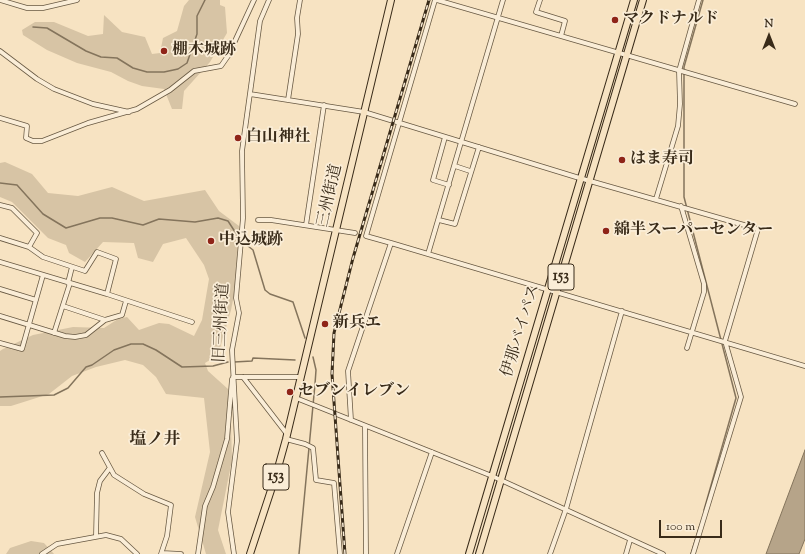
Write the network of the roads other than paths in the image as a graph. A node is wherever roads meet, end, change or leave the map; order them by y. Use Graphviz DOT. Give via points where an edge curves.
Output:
graph roads {
  1 [pos="0,0"];
  2 [pos="77,0"];
  3 [pos="254,0"];
  4 [pos="269,0"];
  5 [pos="300,0"];
  6 [pos="391,0"];
  7 [pos="436,0"];
  8 [pos="503,0"];
  9 [pos="540,0"];
  10 [pos="634,0"];
  11 [pos="643,0"];
  12 [pos="699,0"];
  13 [pos="498,18"];
  14 [pos="560,36"];
  15 [pos="0,51"];
  16 [pos="618,53"];
  17 [pos="626,55"];
  18 [pos="682,72"];
  19 [pos="250,94"];
  20 [pos="288,100"];
  21 [pos="795,104"];
  22 [pos="324,105"];
  23 [pos="129,112"];
  24 [pos="364,112"];
  25 [pos="0,118"];
  26 [pos="399,123"];
  27 [pos="445,136"];
  28 [pos="462,141"];
  29 [pos="479,147"];
  30 [pos="455,166"];
  31 [pos="470,171"];
  32 [pos="582,179"];
  33 [pos="590,181"];
  34 [pos="449,185"];
  35 [pos="656,200"];
  36 [pos="0,205"];
  37 [pos="682,206"];
  38 [pos="258,220"];
  39 [pos="439,220"];
  40 [pos="306,224"];
  41 [pos="336,230"];
  42 [pos="356,233"];
  43 [pos="0,238"];
  44 [pos="391,243"];
  45 [pos="29,247"];
  46 [pos="428,254"];
  47 [pos="0,262"];
  48 [pos="72,267"];
  49 [pos="43,275"];
  50 [pos="69,283"];
  51 [pos="0,289"];
  52 [pos="548,289"];
  53 [pos="556,291"];
  54 [pos="107,294"];
  55 [pos="36,300"];
  56 [pos="126,301"];
  57 [pos="63,306"];
  58 [pos="622,311"];
  59 [pos="0,316"];
  60 [pos="105,320"];
  61 [pos="192,322"];
  62 [pos="29,325"];
  63 [pos="692,332"];
  64 [pos="54,333"];
  65 [pos="725,341"];
  66 [pos="0,343"];
  67 [pos="687,348"];
  68 [pos="805,366"];
  69 [pos="233,377"];
  70 [pos="243,377"];
  71 [pos="301,377"];
  72 [pos="296,398"];
  73 [pos="350,420"];
  74 [pos="365,426"];
  75 [pos="287,436"];
  76 [pos="432,452"];
  77 [pos="102,453"];
  78 [pos="109,469"];
  79 [pos="492,476"];
  80 [pos="501,480"];
  81 [pos="566,509"];
  82 [pos="96,536"];
  83 [pos="630,540"];
  84 [pos="52,547"];
  85 [pos="42,554"];
  86 [pos="52,554"];
  87 [pos="137,554"];
  88 [pos="162,554"];
  89 [pos="182,554"];
  90 [pos="198,554"];
  91 [pos="234,554"];
  92 [pos="250,554"];
  93 [pos="340,554"];
  94 [pos="366,554"];
  95 [pos="397,554"];
  96 [pos="469,554"];
  97 [pos="479,554"];
  98 [pos="550,554"];
  99 [pos="626,554"];
  100 [pos="663,554"];
  101 [pos="693,554"];
  1 -- 2 [label="street" via="27,8 43,8"];
  3 -- 23 [label="street" via="221,66 194,71 170,90"];
  4 -- 19 [label="street, 旧三州街道" via="260,21"];
  5 -- 20 [label="street" via="298,34"];
  6 -- 24 [label="highway, 三州街道 / 153"];
  7 -- 13 [label="street"];
  7 -- 26 [label="street"];
  8 -- 13 [label="street"];
  9 -- 14 [label="street" via="536,12 565,21"];
  10 -- 16 [label="highway, 伊那バイパス / 153"];
  11 -- 17 [label="highway, 伊那バイパス / 153"];
  12 -- 18 [label="street"];
  13 -- 14 [label="street"];
  13 -- 28 [label="street"];
  14 -- 16 [label="street"];
  15 -- 23 [label="street" via="54,89 93,104"];
  16 -- 17 [label="street"];
  16 -- 32 [label="highway, 伊那バイパス / 153"];
  17 -- 18 [label="street"];
  17 -- 33 [label="highway, 伊那バイパス / 153"];
  18 -- 21 [label="street"];
  18 -- 35 [label="street" via="678,126"];
  19 -- 20 [label="street"];
  19 -- 69 [label="street, 旧三州街道" via="242,151 243,218 236,298 239,314 232,350"];
  20 -- 22 [label="street"];
  22 -- 24 [label="street"];
  22 -- 40 [label="street"];
  23 -- 25 [label="street" via="88,123 42,141 26,138 27,126"];
  24 -- 26 [label="street"];
  24 -- 41 [label="highway, 三州街道 / 153"];
  26 -- 27 [label="street"];
  26 -- 44 [label="street" via="366,236"];
  27 -- 28 [label="street"];
  27 -- 34 [label="street" via="433,180"];
  28 -- 29 [label="street"];
  28 -- 30 [label="street"];
  29 -- 31 [label="street"];
  29 -- 32 [label="street"];
  30 -- 31 [label="street"];
  30 -- 34 [label="street"];
  31 -- 39 [label="street" via="455,224"];
  32 -- 33 [label="street"];
  32 -- 52 [label="highway, 伊那バイパス / 153"];
  33 -- 35 [label="street"];
  33 -- 53 [label="highway, 伊那バイパス / 153"];
  34 -- 39 [label="street"];
  35 -- 37 [label="street"];
  36 -- 45 [label="street" via="12,208 37,233"];
  37 -- 63 [label="street" via="704,284"];
  37 -- 65 [label="street" via="758,229"];
  38 -- 40 [label="street"];
  39 -- 46 [label="street"];
  40 -- 41 [label="street"];
  41 -- 42 [label="street"];
  41 -- 71 [label="highway, 三州街道 / 153"];
  43 -- 45 [label="street"];
  44 -- 46 [label="street"];
  44 -- 73 [label="street" via="348,371"];
  45 -- 48 [label="street" via="43,257"];
  46 -- 52 [label="street"];
  47 -- 49 [label="street"];
  48 -- 50 [label="street"];
  48 -- 54 [label="street" via="85,271 97,252 116,259"];
  49 -- 50 [label="street"];
  49 -- 55 [label="street"];
  50 -- 54 [label="street"];
  50 -- 57 [label="street"];
  51 -- 55 [label="street"];
  52 -- 53 [label="street"];
  52 -- 79 [label="highway, 伊那バイパス / 153"];
  53 -- 58 [label="street"];
  53 -- 80 [label="highway, 伊那バイパス / 153"];
  54 -- 56 [label="street"];
  55 -- 62 [label="street"];
  56 -- 60 [label="street" via="122,315"];
  56 -- 61 [label="street"];
  57 -- 60 [label="street"];
  57 -- 64 [label="street"];
  58 -- 63 [label="street"];
  58 -- 81 [label="street"];
  59 -- 62 [label="street"];
  60 -- 64 [label="street" via="86,335 65,336"];
  62 -- 64 [label="street"];
  62 -- 66 [label="street" via="22,349"];
  63 -- 65 [label="street"];
  63 -- 67 [label="street"];
  65 -- 68 [label="street"];
  65 -- 101 [label="street" via="741,397"];
  69 -- 70 [label="street"];
  69 -- 90 [label="street" via="230,383 231,407 227,439 205,506"];
  69 -- 91 [label="street, 旧三州街道" via="237,441 228,512"];
  70 -- 71 [label="street"];
  70 -- 75 [label="street"];
  71 -- 72 [label="highway, 三州街道 / 153"];
  72 -- 73 [label="street"];
  72 -- 75 [label="highway, 153"];
  73 -- 74 [label="street"];
  74 -- 76 [label="street"];
  74 -- 94 [label="street"];
  75 -- 92 [label="highway, 153"];
  75 -- 93 [label="street" via="309,446 313,451 316,480 334,483"];
  76 -- 79 [label="street"];
  76 -- 95 [label="street"];
  77 -- 78 [label="street"];
  78 -- 82 [label="street" via="100,481 97,493"];
  78 -- 88 [label="street" via="144,494 171,505"];
  79 -- 80 [label="street"];
  79 -- 96 [label="highway, 伊那バイパス / 153"];
  80 -- 81 [label="street"];
  80 -- 97 [label="highway, 伊那バイパス / 153"];
  81 -- 83 [label="street"];
  81 -- 98 [label="street"];
  82 -- 84 [label="street"];
  82 -- 87 [label="street" via="106,535 122,539"];
  83 -- 99 [label="street"];
  83 -- 100 [label="street"];
  84 -- 85 [label="street"];
  84 -- 86 [label="street"];
  88 -- 89 [label="street"];
}
